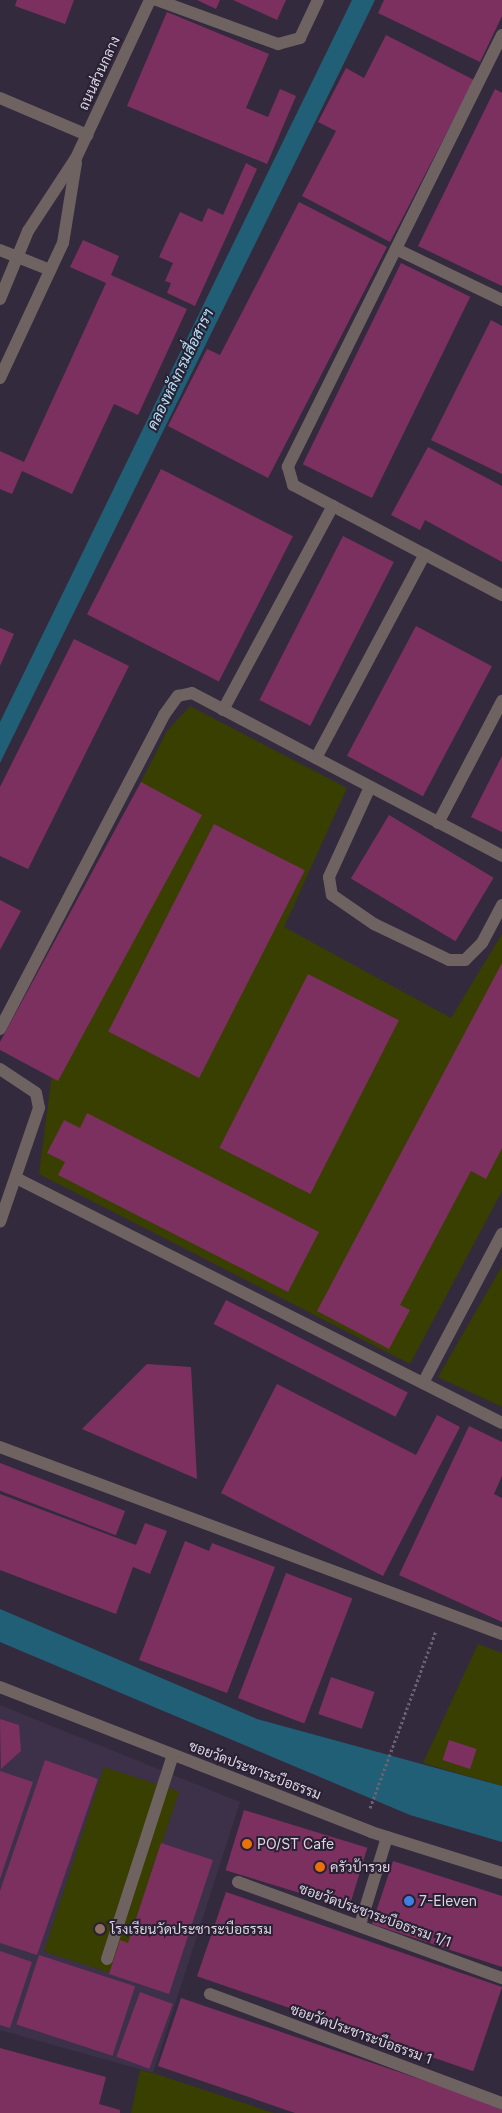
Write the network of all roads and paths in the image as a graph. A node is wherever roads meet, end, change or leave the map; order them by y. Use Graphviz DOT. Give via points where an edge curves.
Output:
graph roads {
  1 [pos="150,0"];
  2 [pos="157,0"];
  3 [pos="318,0"];
  4 [pos="502,35"];
  5 [pos="0,98"];
  6 [pos="87,135"];
  7 [pos="76,158"];
  8 [pos="396,249"];
  9 [pos="0,250"];
  10 [pos="17,257"];
  11 [pos="50,270"];
  12 [pos="0,299"];
  13 [pos="502,300"];
  14 [pos="0,378"];
  15 [pos="333,506"];
  16 [pos="425,554"];
  17 [pos="502,595"];
  18 [pos="502,701"];
  19 [pos="223,710"];
  20 [pos="316,758"];
  21 [pos="370,787"];
  22 [pos="438,823"];
  23 [pos="502,856"];
  24 [pos="502,905"];
  25 [pos="0,1029"];
  26 [pos="0,1069"];
  27 [pos="16,1178"];
  28 [pos="0,1222"];
  29 [pos="502,1234"];
  30 [pos="423,1383"];
  31 [pos="502,1423"];
  32 [pos="0,1447"];
  33 [pos="443,1612"];
  34 [pos="502,1634"];
  35 [pos="0,1687"];
  36 [pos="173,1755"];
  37 [pos="370,1807"];
  38 [pos="387,1837"];
  39 [pos="502,1873"];
  40 [pos="238,1882"];
  41 [pos="360,1925"];
  42 [pos="107,1959"];
  43 [pos="502,1978"];
  44 [pos="210,1994"];
  45 [pos="502,2103"];
  1 -- 6 [label="street, ถนนส่วนกลาง"];
  2 -- 3 [label="street" via="278,44 300,38"];
  4 -- 8 [label="street"];
  5 -- 6 [label="street"];
  6 -- 7 [label="street, ถนนส่วนกลาง"];
  7 -- 10 [label="street, ถนนส่วนกลาง" via="28,231"];
  7 -- 11 [label="street, ถนนส่วนกลาง" via="63,242"];
  8 -- 13 [label="street"];
  8 -- 15 [label="street" via="288,467 293,485"];
  9 -- 10 [label="street"];
  10 -- 11 [label="street"];
  10 -- 12 [label="street, ถนนส่วนกลาง"];
  11 -- 14 [label="street, ถนนส่วนกลาง"];
  15 -- 16 [label="street"];
  15 -- 19 [label="street"];
  16 -- 17 [label="street"];
  16 -- 20 [label="street"];
  18 -- 22 [label="street"];
  19 -- 20 [label="street"];
  19 -- 25 [label="street" via="192,693 178,696 164,715"];
  20 -- 21 [label="street"];
  21 -- 22 [label="street"];
  21 -- 24 [label="street" via="329,877 332,895 374,924 449,960 465,960 482,943"];
  22 -- 23 [label="street"];
  26 -- 27 [label="street" via="36,1093 39,1108"];
  27 -- 28 [label="street"];
  27 -- 30 [label="street"];
  29 -- 30 [label="street"];
  30 -- 31 [label="street"];
  32 -- 33 [label="street"];
  33 -- 34 [label="street"];
  33 -- 37 [label="path"];
  35 -- 36 [label="street, ซอยวัดประชาระบือธรรม"];
  36 -- 38 [label="street, ซอยวัดประชาระบือธรรม"];
  36 -- 42 [label="street"];
  38 -- 39 [label="street, ซอยวัดประชาระบือธรรม"];
  38 -- 41 [label="street"];
  40 -- 41 [label="street, ซอยวัดประชาระบือธรรม 1/1"];
  41 -- 43 [label="street, ซอยวัดประชาระบือธรรม 1/1"];
  44 -- 45 [label="street, ซอยวัดประชาระบือธรรม 1"];
}
